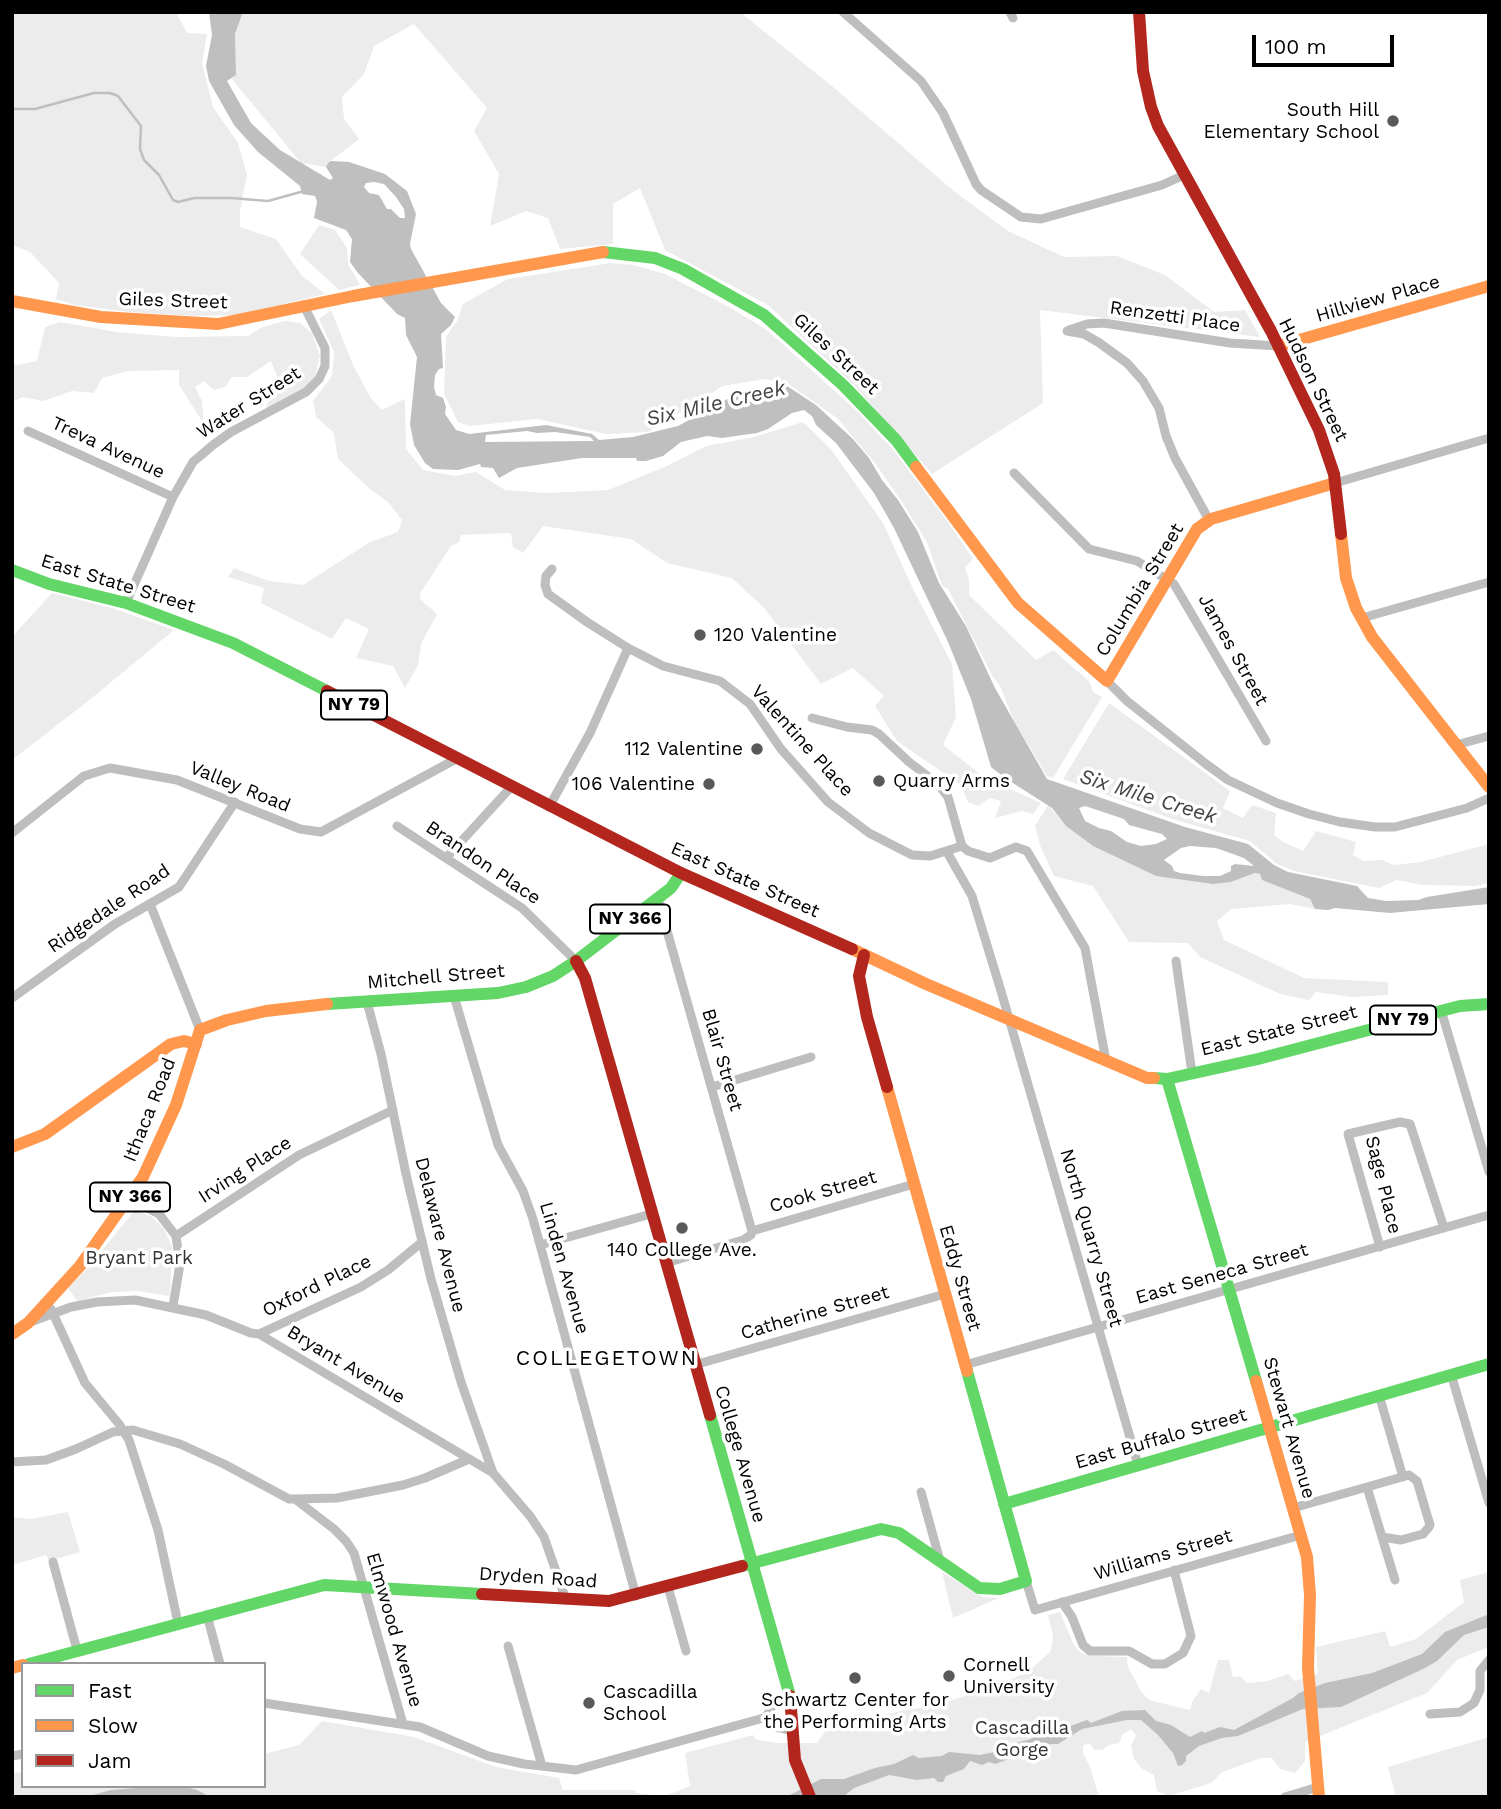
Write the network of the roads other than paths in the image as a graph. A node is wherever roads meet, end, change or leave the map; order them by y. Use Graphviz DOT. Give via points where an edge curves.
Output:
graph roads {
  1 [pos="843,12"];
  2 [pos="1139,12"];
  3 [pos="1184,176"];
  4 [pos="1489,286"];
  5 [pos="12,301"];
  6 [pos="304,306"];
  7 [pos="1278,346"];
  8 [pos="28,431"];
  9 [pos="1489,438"];
  10 [pos="1014,473"];
  11 [pos="1335,483"];
  12 [pos="173,497"];
  13 [pos="1209,520"];
  14 [pos="552,569"];
  15 [pos="12,570"];
  16 [pos="1166,580"];
  17 [pos="1489,582"];
  18 [pos="126,603"];
  19 [pos="1362,618"];
  20 [pos="628,648"];
  21 [pos="1108,681"];
  22 [pos="812,718"];
  23 [pos="1489,736"];
  24 [pos="1266,741"];
  25 [pos="1456,745"];
  26 [pos="458,758"];
  27 [pos="512,786"];
  28 [pos="1489,788"];
  29 [pos="1489,798"];
  30 [pos="235,802"];
  31 [pos="549,807"];
  32 [pos="397,826"];
  33 [pos="12,832"];
  34 [pos="962,846"];
  35 [pos="947,852"];
  36 [pos="447,857"];
  37 [pos="681,873"];
  38 [pos="658,899"];
  39 [pos="150,904"];
  40 [pos="864,955"];
  41 [pos="576,961"];
  42 [pos="1176,961"];
  43 [pos="454,996"];
  44 [pos="12,998"];
  45 [pos="367,1002"];
  46 [pos="1489,1004"];
  47 [pos="1441,1010"];
  48 [pos="1010,1020"];
  49 [pos="200,1030"];
  50 [pos="196,1044"];
  51 [pos="811,1057"];
  52 [pos="1106,1060"];
  53 [pos="1192,1073"];
  54 [pos="1167,1079"];
  55 [pos="712,1087"];
  56 [pos="393,1110"];
  57 [pos="12,1147"];
  58 [pos="1489,1172"];
  59 [pos="914,1184"];
  60 [pos="126,1202"];
  61 [pos="652,1214"];
  62 [pos="1489,1215"];
  63 [pos="1444,1228"];
  64 [pos="752,1230"];
  65 [pos="176,1236"];
  66 [pos="422,1242"];
  67 [pos="540,1245"];
  68 [pos="1380,1247"];
  69 [pos="666,1263"];
  70 [pos="1228,1290"];
  71 [pos="945,1294"];
  72 [pos="173,1306"];
  73 [pos="50,1307"];
  74 [pos="1098,1328"];
  75 [pos="12,1334"];
  76 [pos="259,1334"];
  77 [pos="1489,1364"];
  78 [pos="694,1365"];
  79 [pos="965,1365"];
  80 [pos="1451,1374"];
  81 [pos="1379,1395"];
  82 [pos="1269,1428"];
  83 [pos="123,1430"];
  84 [pos="467,1460"];
  85 [pos="12,1462"];
  86 [pos="1138,1465"];
  87 [pos="493,1474"];
  88 [pos="1403,1477"];
  89 [pos="1367,1487"];
  90 [pos="921,1492"];
  91 [pos="295,1499"];
  92 [pos="1489,1503"];
  93 [pos="1004,1504"];
  94 [pos="1293,1508"];
  95 [pos="1301,1535"];
  96 [pos="1382,1537"];
  97 [pos="940,1561"];
  98 [pos="53,1562"];
  99 [pos="752,1564"];
  100 [pos="1174,1570"];
  101 [pos="1395,1580"];
  102 [pos="1026,1581"];
  103 [pos="365,1587"];
  104 [pos="668,1587"];
  105 [pos="636,1596"];
  106 [pos="566,1600"];
  107 [pos="1062,1602"];
  108 [pos="1035,1610"];
  109 [pos="207,1615"];
  110 [pos="177,1623"];
  111 [pos="508,1646"];
  112 [pos="78,1650"];
  113 [pos="686,1651"];
  114 [pos="1489,1660"];
  115 [pos="36,1662"];
  116 [pos="219,1662"];
  117 [pos="790,1696"];
  118 [pos="266,1703"];
  119 [pos="1430,1714"];
  120 [pos="767,1717"];
  121 [pos="402,1724"];
  122 [pos="794,1731"];
  123 [pos="542,1766"];
  124 [pos="1319,1792"];
  125 [pos="810,1797"];
  126 [pos="1285,1797"];
  1 -- 3 [label="street" via="921,81 943,113 975,184 1021,217 1041,219"];
  2 -- 3 [label="main road, Hudson Street" via="1149,99"];
  3 -- 7 [label="main road, Hudson Street"];
  4 -- 7 [label="main road, Hillview Place"];
  5 -- 6 [label="main road, Giles Street" via="101,317 218,324"];
  6 -- 12 [label="street, Water Street" via="325,348 319,379 306,392 200,454"];
  6 -- 21 [label="main road, Giles Street" via="605,252 655,258 683,269 764,315 871,412 1018,603"];
  7 -- 11 [label="main road, Hudson Street" via="1320,430"];
  7 -- 13 [label="street, Renzetti Place" via="1104,323 1067,331 1084,334 1127,363 1152,395 1175,458"];
  8 -- 12 [label="street, Treva Avenue"];
  9 -- 11 [label="street, Columbia Street"];
  10 -- 16 [label="street, James Street" via="1089,549 1137,561"];
  11 -- 13 [label="main road, Columbia Street"];
  11 -- 19 [label="main road, Hudson Street" via="1346,578"];
  12 -- 18 [label="street, Water Street"];
  13 -- 16 [label="main road, Columbia Street" via="1189,540"];
  14 -- 20 [label="street, Valentine Place" via="546,576 548,594"];
  15 -- 18 [label="main road, East State Street / NY 79"];
  16 -- 21 [label="main road, Columbia Street"];
  16 -- 24 [label="street, James Street" via="1182,596"];
  17 -- 19 [label="street"];
  18 -- 26 [label="main road, East State Street / NY 79" via="233,643"];
  19 -- 25 [label="main road, Hudson Street"];
  20 -- 31 [label="street" via="590,733"];
  20 -- 35 [label="street, Valentine Place" via="663,666 720,681 750,705 828,802 869,833 912,855"];
  21 -- 29 [label="street, Giles Street" via="1228,780 1309,814 1395,827"];
  22 -- 34 [label="street, Valentine Place" via="872,730 938,784 948,797"];
  23 -- 25 [label="street"];
  25 -- 28 [label="main road, Hudson Street"];
  26 -- 27 [label="main road, East State Street / NY 79"];
  26 -- 30 [label="street, Valley Road" via="321,832 300,830"];
  27 -- 31 [label="main road, East State Street / NY 79"];
  27 -- 36 [label="street"];
  30 -- 33 [label="street, Valley Road" via="177,780 110,768 84,776"];
  30 -- 39 [label="street, Ridgedale Road" via="179,887"];
  31 -- 37 [label="main road, East State Street / NY 79"];
  32 -- 36 [label="street, Brandon Place"];
  34 -- 35 [label="street"];
  34 -- 52 [label="street" via="990,858 1016,847 1027,851 1085,948"];
  35 -- 48 [label="street, North Quarry Street" via="972,895"];
  36 -- 41 [label="street, Brandon Place" via="522,908"];
  37 -- 38 [label="main road, Mitchell Street / NY 366"];
  37 -- 40 [label="main road, East State Street / NY 79"];
  38 -- 41 [label="main road, Mitchell Street / NY 366"];
  38 -- 55 [label="street, Blair Street"];
  39 -- 44 [label="street, Ridgedale Road"];
  39 -- 49 [label="street"];
  40 -- 48 [label="main road, East State Street / NY 79"];
  40 -- 59 [label="main road, Eddy Street" via="859,976 867,1017"];
  41 -- 43 [label="main road, Mitchell Street / NY 366" via="526,987"];
  41 -- 61 [label="main road, College Avenue" via="585,978"];
  42 -- 53 [label="street"];
  43 -- 45 [label="main road, Mitchell Street / NY 366"];
  43 -- 67 [label="street, Linden Avenue" via="498,1144 523,1191"];
  45 -- 49 [label="main road, Mitchell Street / NY 366" via="266,1011"];
  45 -- 56 [label="street, Delaware Avenue"];
  46 -- 47 [label="main road, East State Street / NY 79"];
  47 -- 53 [label="main road, East State Street / NY 79"];
  47 -- 58 [label="street"];
  48 -- 52 [label="main road, East State Street / NY 79"];
  48 -- 74 [label="street, North Quarry Street"];
  49 -- 50 [label="main road, Ithaca Road / NY 366"];
  50 -- 57 [label="main road" via="171,1044 45,1134"];
  50 -- 60 [label="main road, Ithaca Road / NY 366" via="167,1128"];
  51 -- 55 [label="street"];
  52 -- 54 [label="main road, East State Street / NY 79" via="1147,1078"];
  53 -- 54 [label="main road, East State Street / NY 79"];
  54 -- 70 [label="main road, Stewart Avenue"];
  55 -- 64 [label="street, Blair Street"];
  56 -- 65 [label="street, Irving Place" via="299,1154"];
  56 -- 66 [label="street, Delaware Avenue"];
  59 -- 64 [label="street, Cook Street"];
  59 -- 71 [label="main road, Eddy Street"];
  60 -- 65 [label="street" via="159,1214"];
  60 -- 73 [label="main road, Ithaca Road / NY 366"];
  61 -- 67 [label="street"];
  61 -- 69 [label="main road, College Avenue"];
  62 -- 63 [label="street, East Seneca Street"];
  63 -- 68 [label="street, East Seneca Street"];
  63 -- 68 [label="street, Sage Place" via="1410,1124 1400,1122 1348,1135"];
  64 -- 69 [label="street, Cook Street" via="743,1240"];
  65 -- 72 [label="street" via="180,1264"];
  66 -- 76 [label="street, Oxford Place" via="361,1287"];
  66 -- 87 [label="street, Delaware Avenue" via="450,1346"];
  67 -- 105 [label="street, Linden Avenue"];
  68 -- 70 [label="street, East Seneca Street"];
  69 -- 78 [label="main road, College Avenue"];
  70 -- 74 [label="street, East Seneca Street"];
  70 -- 82 [label="main road, Stewart Avenue"];
  71 -- 78 [label="street, Catherine Street"];
  71 -- 79 [label="main road, Eddy Street"];
  72 -- 73 [label="street, Bryant Avenue" via="123,1300"];
  72 -- 76 [label="street, Bryant Avenue"];
  73 -- 75 [label="main road, Ithaca Road / NY 366"];
  73 -- 83 [label="street" via="85,1383"];
  74 -- 79 [label="street, East Seneca Street"];
  74 -- 86 [label="street, North Quarry Street"];
  76 -- 84 [label="street, Bryant Avenue"];
  77 -- 80 [label="main road, East Buffalo Street"];
  78 -- 99 [label="main road, College Avenue"];
  79 -- 93 [label="main road, Eddy Street"];
  80 -- 81 [label="main road, East Buffalo Street"];
  80 -- 92 [label="street"];
  81 -- 82 [label="main road, East Buffalo Street"];
  81 -- 88 [label="street"];
  82 -- 86 [label="main road, East Buffalo Street"];
  82 -- 94 [label="main road, Stewart Avenue"];
  83 -- 85 [label="street" via="54,1457"];
  83 -- 91 [label="street, Elmwood Avenue" via="180,1444"];
  83 -- 110 [label="street" via="158,1530"];
  84 -- 87 [label="street, Bryant Avenue"];
  84 -- 91 [label="street" via="403,1485"];
  86 -- 93 [label="main road, East Buffalo Street"];
  87 -- 106 [label="street, Bryant Avenue" via="544,1537"];
  88 -- 89 [label="street"];
  88 -- 96 [label="street" via="1409,1475 1417,1481 1430,1525 1411,1538"];
  89 -- 94 [label="street"];
  89 -- 96 [label="street"];
  90 -- 97 [label="street"];
  91 -- 103 [label="street, Elmwood Avenue" via="346,1541"];
  93 -- 102 [label="main road, Eddy Street"];
  94 -- 95 [label="main road, Stewart Avenue"];
  95 -- 100 [label="street, Williams Street"];
  95 -- 124 [label="main road, Stewart Avenue" via="1310,1571 1308,1668"];
  96 -- 101 [label="street"];
  97 -- 99 [label="main road, Dryden Road" via="899,1533 881,1530"];
  97 -- 102 [label="main road, Dryden Road" via="978,1588 1000,1589"];
  98 -- 112 [label="street"];
  99 -- 104 [label="main road, Dryden Road"];
  99 -- 117 [label="main road, College Avenue"];
  100 -- 107 [label="street, Williams Street"];
  100 -- 107 [label="street" via="1191,1636 1183,1653 1165,1664 1146,1662 1129,1651 1090,1651"];
  102 -- 108 [label="street, Eddy Street"];
  103 -- 106 [label="main road, Dryden Road"];
  103 -- 109 [label="main road, Dryden Road" via="310,1587"];
  103 -- 121 [label="street, Elmwood Avenue"];
  104 -- 105 [label="main road, Dryden Road"];
  104 -- 113 [label="street"];
  105 -- 106 [label="main road, Dryden Road"];
  107 -- 108 [label="street, Williams Street"];
  109 -- 110 [label="main road, Dryden Road"];
  109 -- 116 [label="street"];
  110 -- 112 [label="main road, Dryden Road"];
  111 -- 123 [label="street"];
  112 -- 115 [label="main road, Dryden Road"];
  114 -- 119 [label="street" via="1480,1671 1474,1703 1460,1712"];
  117 -- 120 [label="street" via="775,1701"];
  117 -- 122 [label="main road, College Avenue"];
  118 -- 121 [label="street"];
  120 -- 122 [label="street" via="776,1727"];
  120 -- 123 [label="street" via="589,1768"];
  121 -- 123 [label="street" via="488,1756"];
  122 -- 125 [label="main road, College Avenue" via="795,1760"];
  124 -- 126 [label="street"];
}
